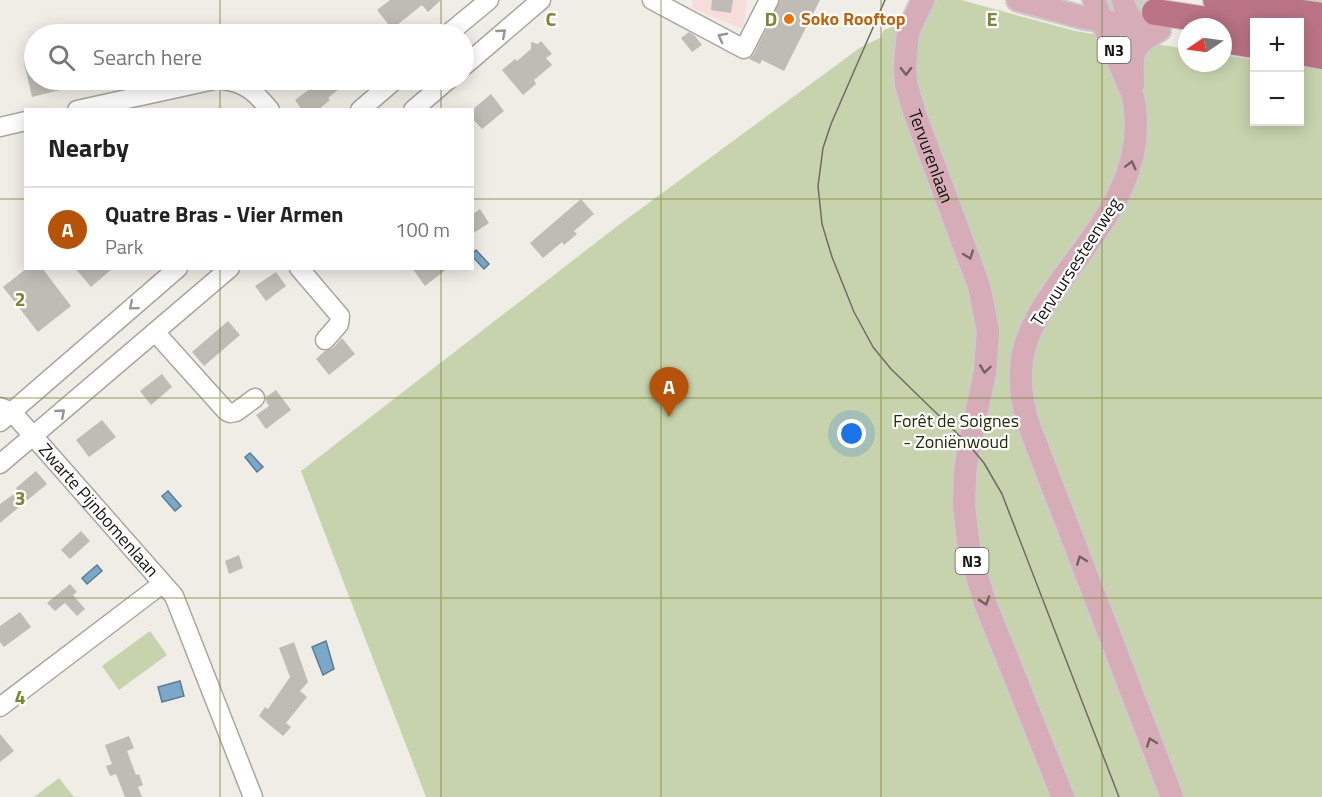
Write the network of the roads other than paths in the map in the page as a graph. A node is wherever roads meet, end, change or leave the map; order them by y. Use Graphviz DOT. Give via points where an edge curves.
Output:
graph roads {
  1 [pos="541,0"];
  2 [pos="652,0"];
  3 [pos="769,0"];
  4 [pos="1018,0"];
  5 [pos="1094,0"];
  6 [pos="1123,0"];
  7 [pos="1216,0"];
  8 [pos="481,2"];
  9 [pos="917,5"];
  10 [pos="521,6"];
  11 [pos="1322,16"];
  12 [pos="1102,22"];
  13 [pos="1151,23"];
  14 [pos="458,24"];
  15 [pos="1250,27"];
  16 [pos="1178,32"];
  17 [pos="1304,35"];
  18 [pos="1322,37"];
  19 [pos="1232,41"];
  20 [pos="1250,44"];
  21 [pos="1304,53"];
  22 [pos="474,55"];
  23 [pos="1322,56"];
  24 [pos="168,90"];
  25 [pos="251,90"];
  26 [pos="383,90"];
  27 [pos="436,90"];
  28 [pos="1134,100"];
  29 [pos="86,108"];
  30 [pos="268,108"];
  31 [pos="362,108"];
  32 [pos="415,108"];
  33 [pos="24,121"];
  34 [pos="0,127"];
  35 [pos="176,270"];
  36 [pos="301,270"];
  37 [pos="219,272"];
  38 [pos="155,332"];
  39 [pos="325,340"];
  40 [pos="255,398"];
  41 [pos="4,414"];
  42 [pos="34,437"];
  43 [pos="0,464"];
  44 [pos="162,584"];
  45 [pos="0,706"];
  46 [pos="253,797"];
  47 [pos="1063,797"];
  48 [pos="1172,797"];
  1 -- 10 [label="street"];
  3 -- 2 [label="street, one-way" via="744,49"];
  4 -- 12 [label="main road"];
  5 -- 12 [label="main road, Tervuursesteenweg / N3"];
  6 -- 13 [label="main road" via="1128,15"];
  7 -- 11 [label="highway"];
  8 -- 14 [label="street"];
  9 -- 47 [label="main road, Tervurenlaan / N3, one-way" via="908,32 906,84 980,286 985,310 985,372 965,473 969,548 985,603"];
  22 -- 10 [label="street, one-way"];
  12 -- 13 [label="main road"];
  12 -- 28 [label="main road, Tervuursesteenweg / N3"];
  13 -- 15 [label="highway"];
  13 -- 16 [label="highway"];
  13 -- 28 [label="main road" via="1145,38 1135,48 1132,61"];
  17 -- 18 [label="highway"];
  19 -- 20 [label="highway"];
  21 -- 23 [label="highway"];
  24 -- 29 [label="street"];
  25 -- 30 [label="street"];
  26 -- 31 [label="street"];
  27 -- 32 [label="street"];
  48 -- 28 [label="main road, Tervuursesteenweg / N3, one-way" via="1028,423 1021,387 1026,342 1042,309 1110,212 1127,178 1136,134"];
  33 -- 34 [label="street"];
  35 -- 41 [label="street, one-way"];
  36 -- 39 [label="street" via="340,316 339,324"];
  37 -- 38 [label="street"];
  38 -- 40 [label="street" via="226,411 236,412"];
  42 -- 38 [label="street, one-way"];
  41 -- 42 [label="street, Zwarte Pijnbomenlaan"];
  42 -- 43 [label="street"];
  42 -- 44 [label="street, Zwarte Pijnbomenlaan"];
  44 -- 45 [label="street"];
  44 -- 46 [label="street, Zwarte Pijnbomenlaan" via="174,596"];
}
